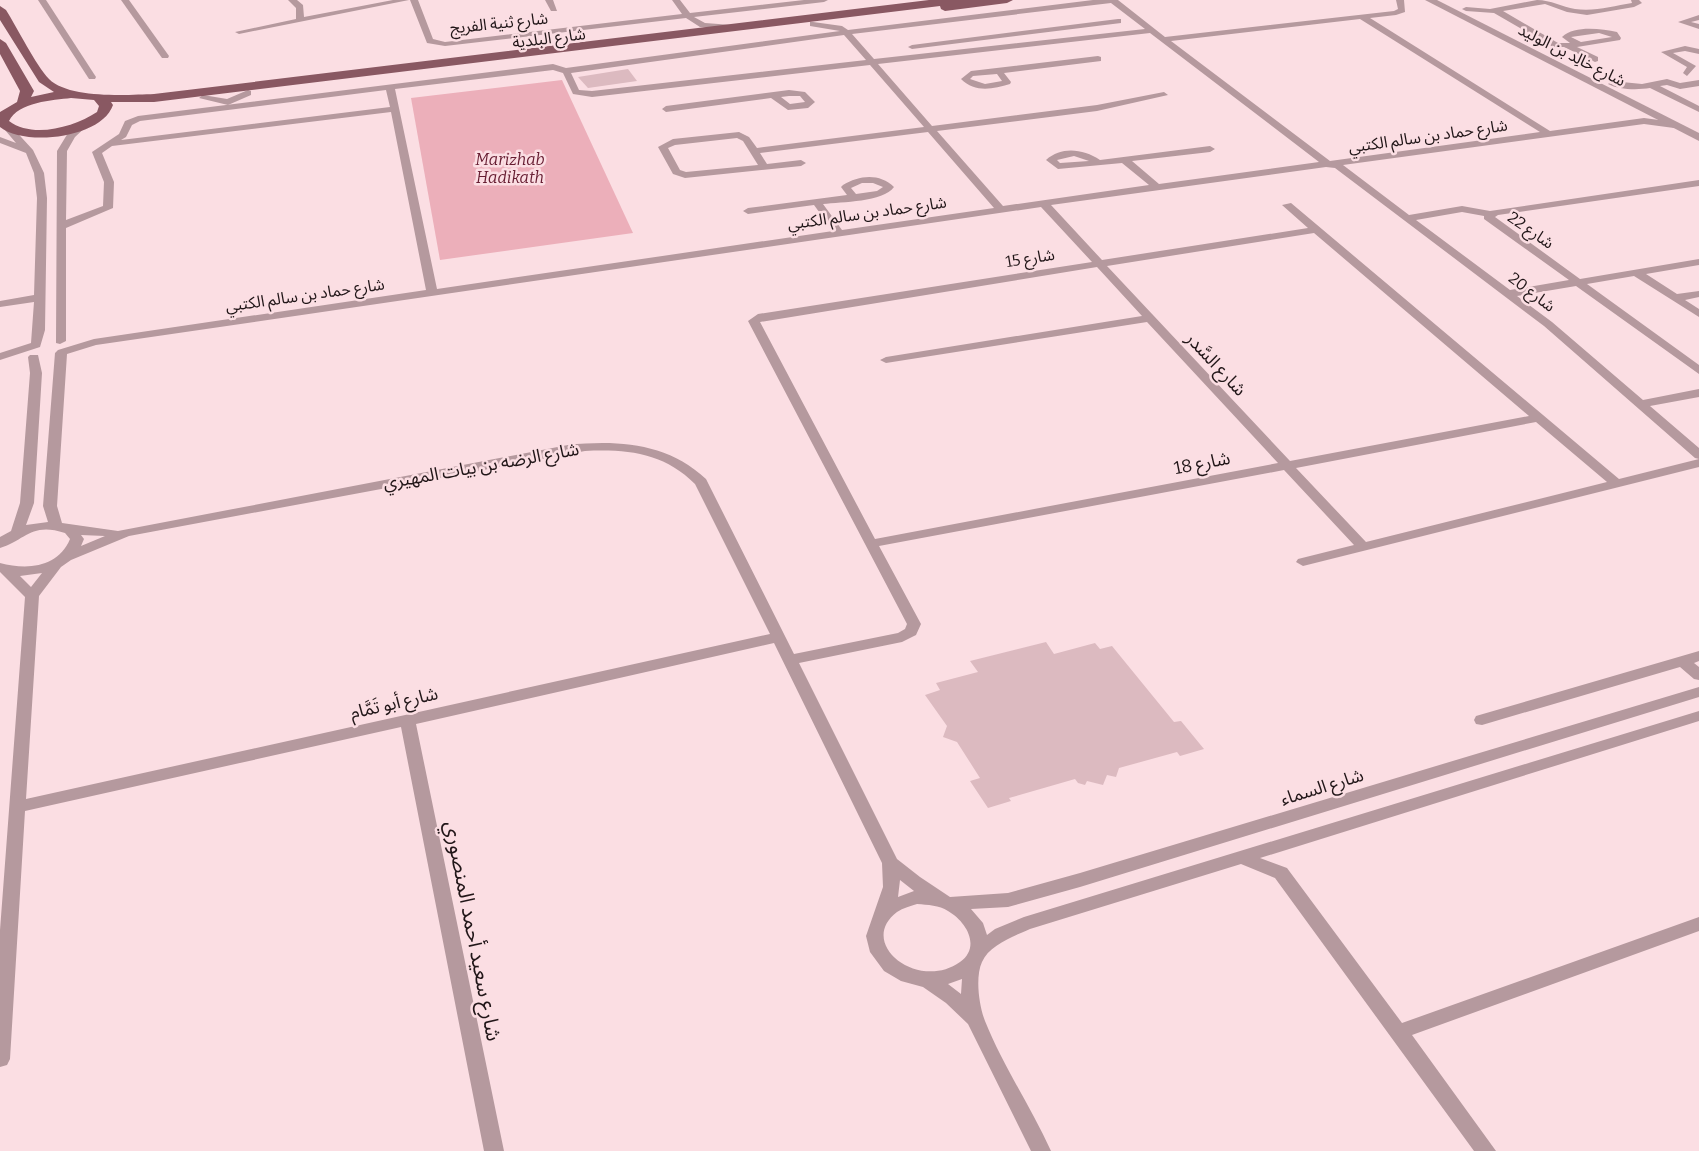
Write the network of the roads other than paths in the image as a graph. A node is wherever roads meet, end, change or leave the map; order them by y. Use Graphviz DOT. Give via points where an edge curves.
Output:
graph roads {
  1 [pos="42,0"];
  2 [pos="125,0"];
  3 [pos="292,0"];
  4 [pos="405,0"];
  5 [pos="414,0"];
  6 [pos="549,0"];
  7 [pos="676,0"];
  8 [pos="824,0"];
  9 [pos="958,0"];
  10 [pos="1007,0"];
  11 [pos="1113,0"];
  12 [pos="1400,0"];
  13 [pos="1430,0"];
  14 [pos="1448,0"];
  15 [pos="1483,0"];
  16 [pos="1635,0"];
  17 [pos="1543,1"];
  18 [pos="554,9"];
  19 [pos="0,10"];
  20 [pos="1493,12"];
  21 [pos="997,15"];
  22 [pos="1362,17"];
  23 [pos="1699,17"];
  24 [pos="688,18"];
  25 [pos="300,19"];
  26 [pos="1005,21"];
  27 [pos="1118,21"];
  28 [pos="732,27"];
  29 [pos="847,27"];
  30 [pos="1699,27"];
  31 [pos="1016,30"];
  32 [pos="1153,30"];
  33 [pos="239,32"];
  34 [pos="670,35"];
  35 [pos="1165,39"];
  36 [pos="1033,43"];
  37 [pos="1580,45"];
  38 [pos="1567,46"];
  39 [pos="912,47"];
  40 [pos="1004,47"];
  41 [pos="1,49"];
  42 [pos="1699,52"];
  43 [pos="1012,54"];
  44 [pos="165,56"];
  45 [pos="1098,59"];
  46 [pos="1595,59"];
  47 [pos="1019,61"];
  48 [pos="872,62"];
  49 [pos="7,65"];
  50 [pos="1027,68"];
  51 [pos="566,71"];
  52 [pos="999,71"];
  53 [pos="1687,73"];
  54 [pos="1699,75"];
  55 [pos="93,76"];
  56 [pos="734,78"];
  57 [pos="1667,82"];
  58 [pos="1699,83"];
  59 [pos="390,87"];
  60 [pos="1643,89"];
  61 [pos="248,93"];
  62 [pos="67,94"];
  63 [pos="773,95"];
  64 [pos="1164,95"];
  65 [pos="99,98"];
  66 [pos="203,98"];
  67 [pos="748,98"];
  68 [pos="23,103"];
  69 [pos="229,104"];
  70 [pos="666,108"];
  71 [pos="395,109"];
  72 [pos="1699,109"];
  73 [pos="1647,117"];
  74 [pos="91,121"];
  75 [pos="4,124"];
  76 [pos="1699,127"];
  77 [pos="232,128"];
  78 [pos="930,129"];
  79 [pos="125,133"];
  80 [pos="1550,135"];
  81 [pos="1699,138"];
  82 [pos="136,140"];
  83 [pos="1210,149"];
  84 [pos="754,151"];
  85 [pos="1123,159"];
  86 [pos="101,160"];
  87 [pos="1097,162"];
  88 [pos="801,163"];
  89 [pos="1337,165"];
  90 [pos="764,166"];
  91 [pos="1699,183"];
  92 [pos="1157,187"];
  93 [pos="853,197"];
  94 [pos="817,202"];
  95 [pos="1044,204"];
  96 [pos="1287,205"];
  97 [pos="1001,210"];
  98 [pos="748,211"];
  99 [pos="1489,214"];
  100 [pos="1407,218"];
  101 [pos="61,220"];
  102 [pos="1317,230"];
  103 [pos="839,233"];
  104 [pos="1699,262"];
  105 [pos="1099,263"];
  106 [pos="1637,273"];
  107 [pos="1577,283"];
  108 [pos="432,292"];
  109 [pos="1507,293"];
  110 [pos="1699,294"];
  111 [pos="39,298"];
  112 [pos="1675,298"];
  113 [pos="0,304"];
  114 [pos="1699,314"];
  115 [pos="1150,318"];
  116 [pos="48,351"];
  117 [pos="0,357"];
  118 [pos="886,360"];
  119 [pos="1699,369"];
  120 [pos="1699,393"];
  121 [pos="1642,404"];
  122 [pos="1539,418"];
  123 [pos="1699,455"];
  124 [pos="1699,463"];
  125 [pos="1286,465"];
  126 [pos="1617,484"];
  127 [pos="63,528"];
  128 [pos="17,533"];
  129 [pos="125,533"];
  130 [pos="1,543"];
  131 [pos="871,544"];
  132 [pos="1363,547"];
  133 [pos="61,560"];
  134 [pos="1303,562"];
  135 [pos="2,569"];
  136 [pos="32,596"];
  137 [pos="779,637"];
  138 [pos="1699,656"];
  139 [pos="790,660"];
  140 [pos="1682,661"];
  141 [pos="1699,675"];
  142 [pos="1699,692"];
  143 [pos="1699,716"];
  144 [pos="407,720"];
  145 [pos="1482,720"];
  146 [pos="18,807"];
  147 [pos="1287,841"];
  148 [pos="1238,856"];
  149 [pos="891,863"];
  150 [pos="1281,873"];
  151 [pos="947,901"];
  152 [pos="885,912"];
  153 [pos="1699,925"];
  154 [pos="974,957"];
  155 [pos="928,980"];
  156 [pos="975,1019"];
  157 [pos="1398,1032"];
  158 [pos="0,1059"];
  159 [pos="494,1151"];
  160 [pos="1041,1151"];
  161 [pos="1486,1151"];
  1 -- 55 [label="street"];
  2 -- 44 [label="street"];
  3 -- 25 [label="street" via="300,7"];
  4 -- 25 [label="street"];
  5 -- 24 [label="street, شارع ثنية الفريج" via="429,38 439,44"];
  6 -- 18 [label="street"];
  7 -- 24 [label="street"];
  8 -- 24 [label="street, شارع ثنية الفريج"];
  9 -- 28 [label="main road, شارع البلدية"];
  10 -- 29 [label="main road, شارع البلدية"];
  11 -- 21 [label="street"];
  11 -- 32 [label="street, شارع 20"];
  12 -- 22 [label="street" via="1402,10"];
  13 -- 73 [label="street, شارع خالِد بن الوليد"];
  14 -- 20 [label="street, شارع خالِد بن الوليد" via="1466,9"];
  15 -- 20 [label="street"];
  16 -- 17 [label="street" via="1636,4 1578,13"];
  17 -- 20 [label="street"];
  19 -- 62 [label="main road" via="45,82"];
  20 -- 38 [label="street"];
  20 -- 60 [label="street, شارع خالِد بن الوليد" via="1612,84"];
  21 -- 26 [label="street"];
  21 -- 29 [label="street"];
  22 -- 35 [label="street"];
  22 -- 80 [label="street"];
  23 -- 30 [label="street" via="1682,22"];
  24 -- 28 [label="street" via="705,26"];
  24 -- 34 [label="street" via="686,28"];
  25 -- 33 [label="street"];
  27 -- 31 [label="street"];
  28 -- 34 [label="main road, شارع البلدية"];
  29 -- 48 [label="street"];
  29 -- 51 [label="street"];
  29 -- 61 [label="main road, شارع البلدية" via="813,24"];
  31 -- 36 [label="street"];
  31 -- 39 [label="street"];
  32 -- 35 [label="street, شارع 20"];
  32 -- 36 [label="street"];
  34 -- 65 [label="main road, شارع البلدية" via="154,97"];
  35 -- 89 [label="street, شارع 20" via="1302,145"];
  36 -- 40 [label="street"];
  37 -- 37 [label="street" via="1614,40 1617,36 1600,31 1566,36"];
  37 -- 38 [label="street"];
  38 -- 46 [label="street"];
  40 -- 43 [label="street"];
  40 -- 48 [label="street"];
  41 -- 49 [label="main road"];
  42 -- 53 [label="street" via="1685,48 1665,52 1692,66"];
  45 -- 50 [label="street"];
  47 -- 50 [label="street"];
  48 -- 56 [label="street"];
  48 -- 78 [label="street"];
  49 -- 68 [label="main road" via="27,90"];
  50 -- 52 [label="street"];
  51 -- 56 [label="street" via="574,90 586,94"];
  51 -- 59 [label="street" via="553,67"];
  53 -- 54 [label="street"];
  53 -- 57 [label="street" via="1664,78"];
  56 -- 67 [label="street"];
  57 -- 58 [label="street" via="1680,86"];
  57 -- 60 [label="street"];
  59 -- 69 [label="street"];
  59 -- 71 [label="street"];
  60 -- 72 [label="street"];
  60 -- 76 [label="street, شارع خالِد بن الوليد"];
  61 -- 66 [label="main road, شارع البلدية"];
  61 -- 69 [label="street"];
  62 -- 65 [label="main road, شارع البلدية"];
  62 -- 68 [label="main road"];
  63 -- 67 [label="street"];
  64 -- 78 [label="street"];
  65 -- 74 [label="main road" via="106,105 103,114"];
  66 -- 69 [label="street"];
  66 -- 74 [label="main road, شارع البلدية" via="130,108"];
  67 -- 70 [label="street"];
  68 -- 75 [label="main road"];
  69 -- 77 [label="street"];
  69 -- 79 [label="street" via="138,119 128,123"];
  71 -- 77 [label="street"];
  71 -- 108 [label="street"];
  73 -- 80 [label="street, شارع حماد بن سالم الكتبي"];
  73 -- 81 [label="street, شارع خالِد بن الوليد"];
  74 -- 75 [label="main road, شارع البلدية" via="36,133"];
  74 -- 101 [label="street" via="63,146"];
  75 -- 111 [label="street" via="30,152 39,173"];
  77 -- 82 [label="street"];
  78 -- 84 [label="street"];
  78 -- 97 [label="street"];
  79 -- 82 [label="street"];
  79 -- 86 [label="street" via="99,149 96,156"];
  80 -- 89 [label="street, شارع حماد بن سالم الكتبي"];
  82 -- 86 [label="street" via="109,146"];
  83 -- 85 [label="street"];
  84 -- 90 [label="street"];
  84 -- 90 [label="street" via="744,137 735,135 673,142 663,148 681,175"];
  85 -- 87 [label="street"];
  85 -- 92 [label="street"];
  86 -- 101 [label="street" via="109,182 109,205 101,212"];
  88 -- 90 [label="street"];
  89 -- 92 [label="street, شارع حماد بن سالم الكتبي"];
  89 -- 100 [label="street, شارع 20"];
  91 -- 99 [label="street, شارع 22"];
  92 -- 95 [label="street, شارع حماد بن سالم الكتبي"];
  93 -- 94 [label="street"];
  94 -- 98 [label="street"];
  94 -- 103 [label="street"];
  95 -- 97 [label="street, شارع حماد بن سالم الكتبي"];
  95 -- 105 [label="street, شارع السَّدر"];
  96 -- 102 [label="street"];
  97 -- 103 [label="street, شارع حماد بن سالم الكتبي"];
  99 -- 100 [label="street" via="1462,209"];
  99 -- 107 [label="street, شارع 22" via="1491,221"];
  100 -- 109 [label="street, شارع 20"];
  101 -- 116 [label="street"];
  102 -- 105 [label="street, شارع 15"];
  102 -- 122 [label="street"];
  103 -- 108 [label="street, شارع حماد بن سالم الكتبي"];
  104 -- 106 [label="street"];
  105 -- 115 [label="street, شارع السَّدر"];
  105 -- 131 [label="street, شارع 15" via="755,319"];
  106 -- 107 [label="street"];
  106 -- 112 [label="street"];
  107 -- 109 [label="street"];
  107 -- 119 [label="street, شارع 22"];
  108 -- 116 [label="street, شارع حماد بن سالم الكتبي"];
  109 -- 121 [label="street, شارع 20"];
  110 -- 112 [label="street"];
  111 -- 113 [label="street"];
  111 -- 116 [label="street" via="39,330"];
  112 -- 114 [label="street"];
  115 -- 118 [label="street"];
  115 -- 125 [label="street, شارع السَّدر"];
  116 -- 117 [label="street, شارع حماد بن سالم الكتبي"];
  116 -- 127 [label="street" via="50,506"];
  116 -- 128 [label="street" via="36,373 27,503"];
  120 -- 121 [label="street"];
  121 -- 123 [label="street, شارع 20"];
  122 -- 125 [label="street, شارع 18"];
  122 -- 126 [label="street"];
  124 -- 126 [label="street"];
  125 -- 131 [label="street, شارع 18"];
  125 -- 132 [label="street, شارع السَّدر"];
  126 -- 132 [label="street"];
  127 -- 128 [label="street, شارع الرضه بن بيات المهيري" via="37,527"];
  127 -- 129 [label="street, شارع الرضه بن بيات المهيري"];
  127 -- 133 [label="street" via="76,539 72,551"];
  128 -- 130 [label="street, شارع الرضه بن بيات المهيري"];
  129 -- 133 [label="street, شارع الرضه بن بيات المهيري"];
  129 -- 137 [label="street, شارع الرضه بن بيات المهيري" via="568,449 626,447 677,462 701,482"];
  131 -- 139 [label="street" via="912,620 911,632"];
  132 -- 134 [label="street"];
  133 -- 135 [label="street, شارع الرضه بن بيات المهيري" via="27,572"];
  133 -- 136 [label="street"];
  135 -- 136 [label="street"];
  136 -- 146 [label="street"];
  137 -- 139 [label="street, شارع الرضه بن بيات المهيري"];
  137 -- 144 [label="street, شارع أبو تَمَّام"];
  138 -- 140 [label="street"];
  139 -- 149 [label="street, شارع الرضه بن بيات المهيري"];
  140 -- 141 [label="street"];
  140 -- 145 [label="street"];
  142 -- 151 [label="street, شارع السماء" via="1008,900"];
  143 -- 147 [label="street"];
  144 -- 146 [label="street, شارع أبو تَمَّام"];
  144 -- 159 [label="street, شارع سعيد أحمد المنصوري"];
  146 -- 158 [label="street"];
  147 -- 148 [label="street"];
  147 -- 150 [label="street" via="1281,852"];
  148 -- 150 [label="street"];
  148 -- 154 [label="street" via="1024,924 1002,934"];
  149 -- 151 [label="street, شارع الرضه بن بيات المهيري"];
  149 -- 152 [label="street, شارع الرضه بن بيات المهيري" via="892,887"];
  150 -- 157 [label="street"];
  151 -- 152 [label="street" via="929,897 904,900"];
  151 -- 154 [label="street" via="975,924 979,933"];
  152 -- 155 [label="street" via="874,940 883,960 902,974"];
  153 -- 157 [label="street"];
  154 -- 155 [label="street" via="953,975"];
  154 -- 156 [label="street" via="970,989"];
  155 -- 156 [label="street"];
  156 -- 160 [label="street"];
  157 -- 161 [label="street"];
}
